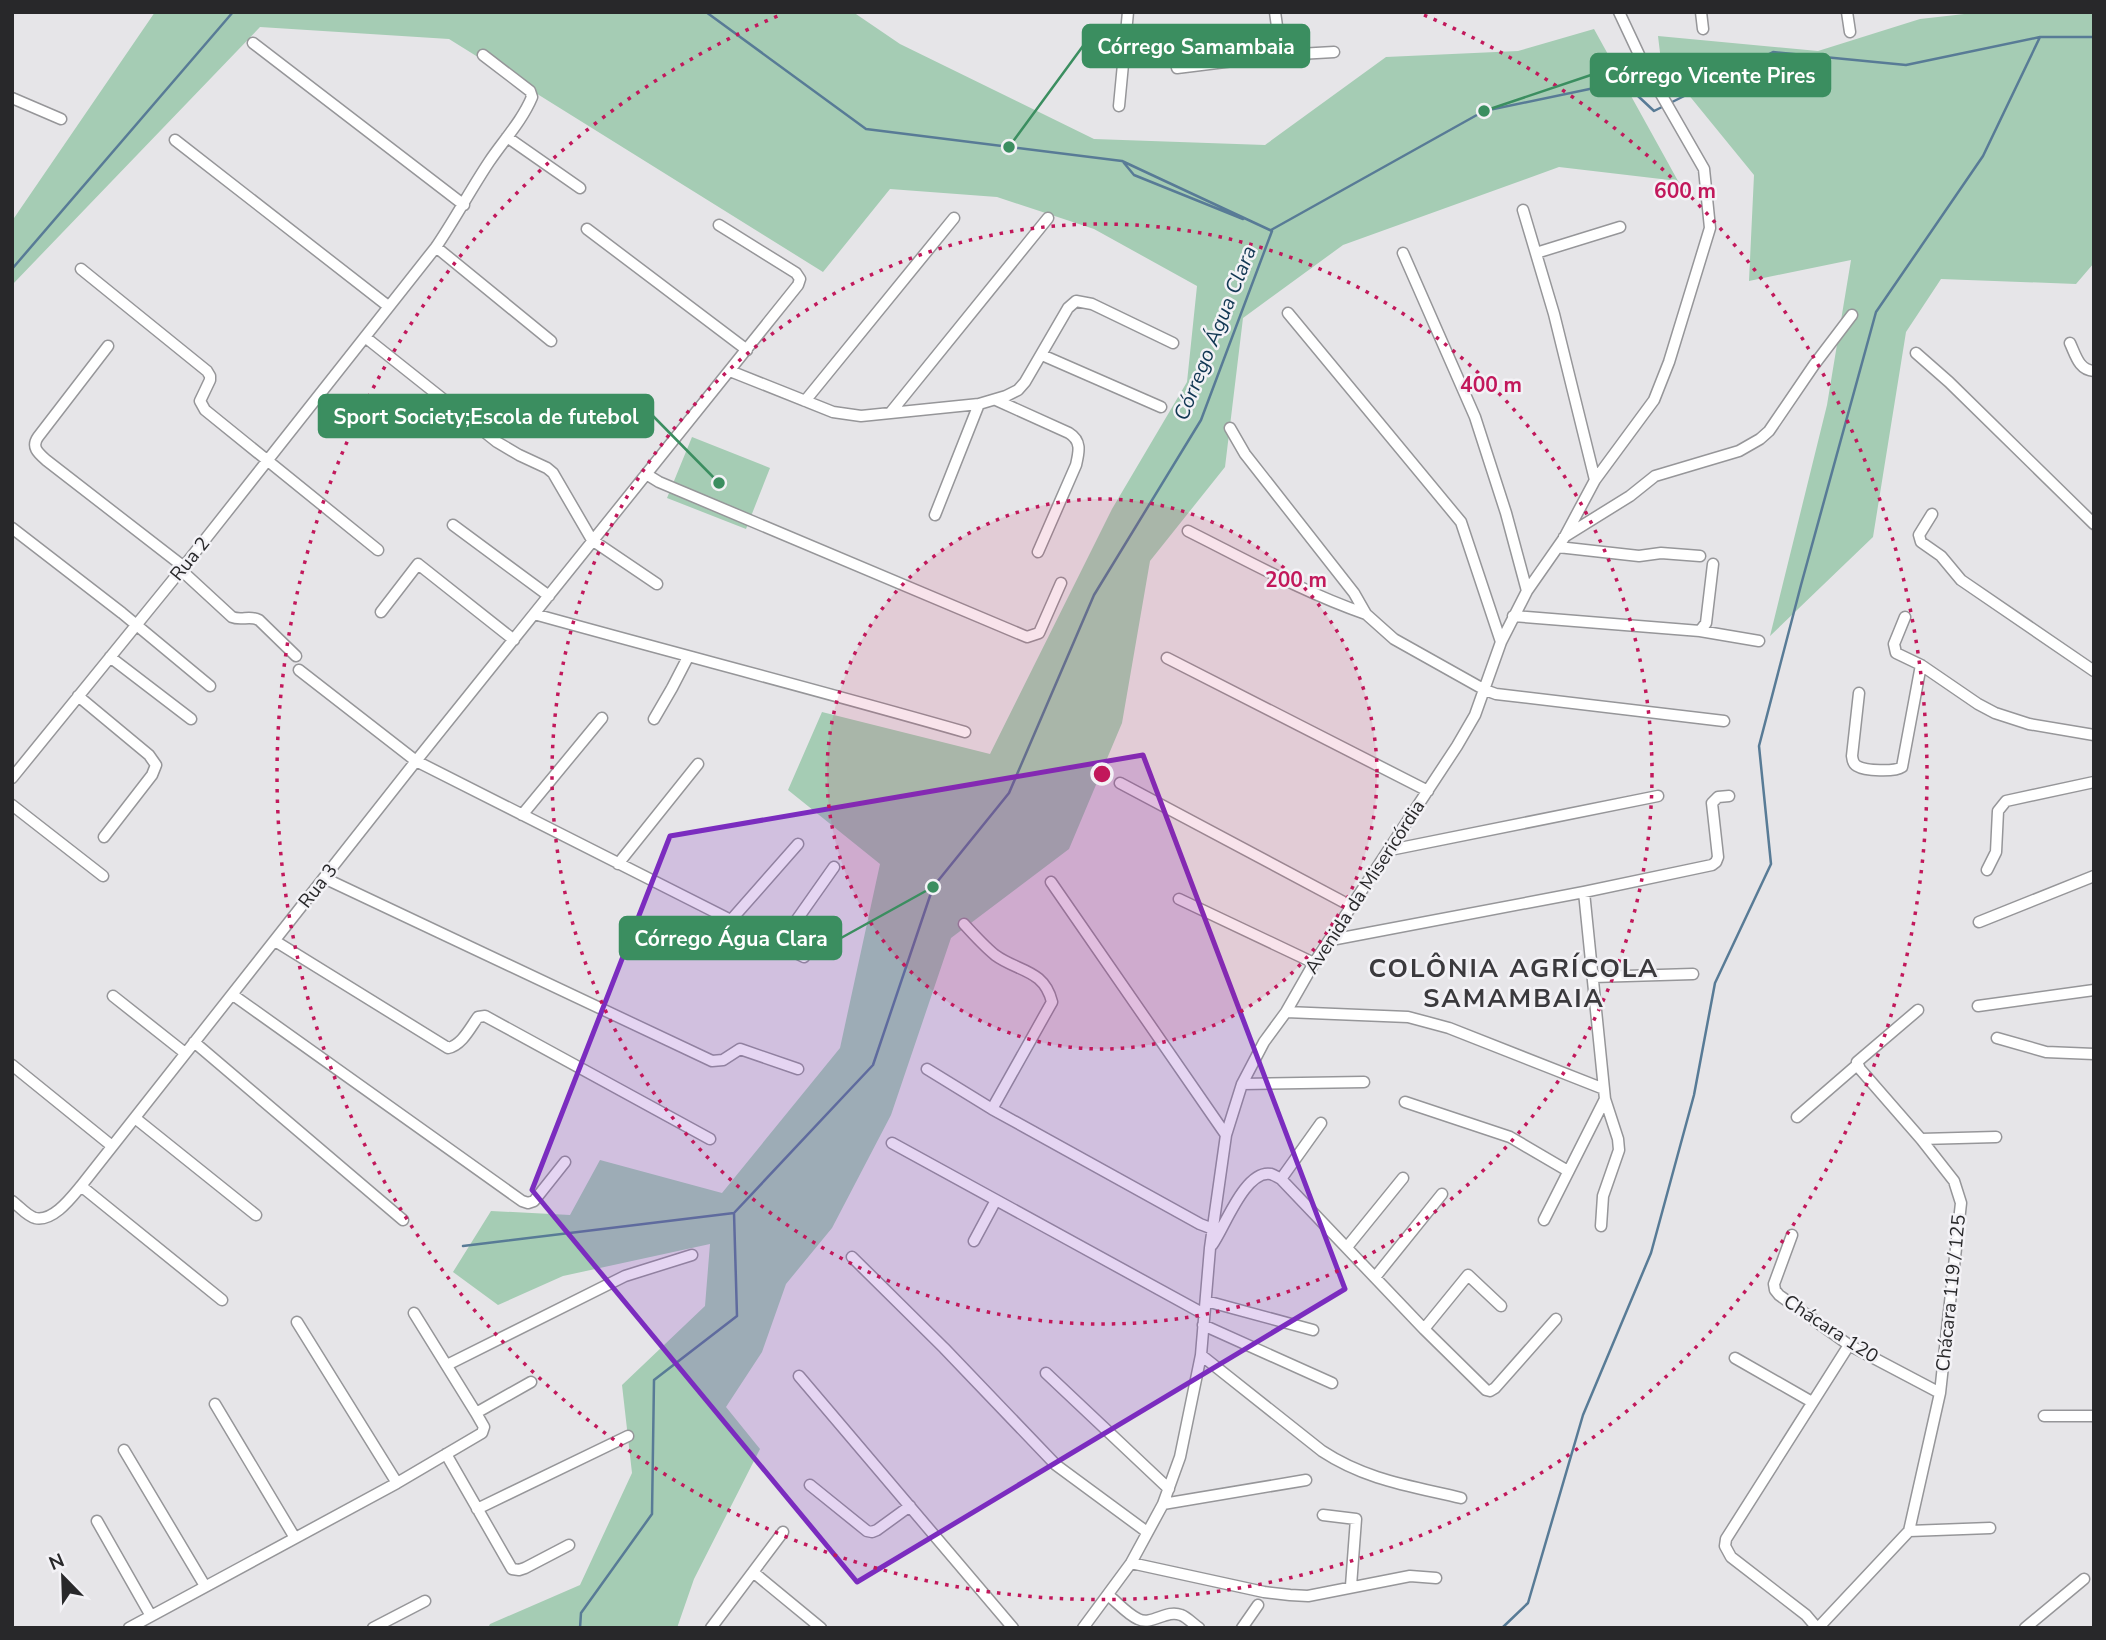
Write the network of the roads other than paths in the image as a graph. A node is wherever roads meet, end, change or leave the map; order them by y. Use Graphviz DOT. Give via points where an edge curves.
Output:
graph roads {
  1 [pos="1128,12"];
  2 [pos="1275,12"];
  3 [pos="1619,12"];
  4 [pos="1701,12"];
  5 [pos="1847,12"];
  6 [pos="1703,29"];
  7 [pos="1850,32"];
  8 [pos="253,43"];
  9 [pos="1334,52"];
  10 [pos="483,55"];
  11 [pos="1281,55"];
  12 [pos="1177,68"];
  13 [pos="12,98"];
  14 [pos="1119,106"];
  15 [pos="61,119"];
  16 [pos="507,137"];
  17 [pos="175,140"];
  18 [pos="580,188"];
  19 [pos="464,205"];
  20 [pos="1523,210"];
  21 [pos="954,218"];
  22 [pos="1048,218"];
  23 [pos="719,225"];
  24 [pos="1620,227"];
  25 [pos="587,229"];
  26 [pos="436,247"];
  27 [pos="1403,253"];
  28 [pos="1536,253"];
  29 [pos="81,269"];
  30 [pos="388,306"];
  31 [pos="1288,313"];
  32 [pos="1852,315"];
  33 [pos="365,337"];
  34 [pos="551,341"];
  35 [pos="1173,343"];
  36 [pos="2070,344"];
  37 [pos="108,346"];
  38 [pos="747,350"];
  39 [pos="1916,353"];
  40 [pos="1042,355"];
  41 [pos="2094,371"];
  42 [pos="730,372"];
  43 [pos="996,400"];
  44 [pos="806,401"];
  45 [pos="979,404"];
  46 [pos="1161,407"];
  47 [pos="891,412"];
  48 [pos="1230,428"];
  49 [pos="268,461"];
  50 [pos="646,474"];
  51 [pos="1595,481"];
  52 [pos="1932,514"];
  53 [pos="935,515"];
  54 [pos="2094,524"];
  55 [pos="453,525"];
  56 [pos="12,528"];
  57 [pos="1188,531"];
  58 [pos="592,540"];
  59 [pos="1561,542"];
  60 [pos="378,550"];
  61 [pos="1038,552"];
  62 [pos="1700,556"];
  63 [pos="1713,564"];
  64 [pos="183,568"];
  65 [pos="1061,583"];
  66 [pos="657,584"];
  67 [pos="1527,591"];
  68 [pos="549,596"];
  69 [pos="382,612"];
  70 [pos="534,614"];
  71 [pos="1366,614"];
  72 [pos="1513,616"];
  73 [pos="1905,617"];
  74 [pos="137,625"];
  75 [pos="1700,631"];
  76 [pos="514,640"];
  77 [pos="1759,641"];
  78 [pos="1501,642"];
  79 [pos="296,656"];
  80 [pos="110,657"];
  81 [pos="688,657"];
  82 [pos="1167,658"];
  83 [pos="1921,665"];
  84 [pos="299,670"];
  85 [pos="2094,671"];
  86 [pos="210,686"];
  87 [pos="1485,690"];
  88 [pos="1859,693"];
  89 [pos="78,696"];
  90 [pos="603,718"];
  91 [pos="191,719"];
  92 [pos="653,719"];
  93 [pos="1724,721"];
  94 [pos="965,732"];
  95 [pos="2094,736"];
  96 [pos="416,761"];
  97 [pos="698,764"];
  98 [pos="12,778"];
  99 [pos="2094,782"];
  100 [pos="1119,783"];
  101 [pos="1428,791"];
  102 [pos="1658,796"];
  103 [pos="1729,796"];
  104 [pos="12,804"];
  105 [pos="522,815"];
  106 [pos="104,837"];
  107 [pos="798,844"];
  108 [pos="1390,850"];
  109 [pos="618,864"];
  110 [pos="834,867"];
  111 [pos="1987,870"];
  112 [pos="103,876"];
  113 [pos="2094,876"];
  114 [pos="324,878"];
  115 [pos="1051,883"];
  116 [pos="1584,892"];
  117 [pos="1179,899"];
  118 [pos="1352,906"];
  119 [pos="731,920"];
  120 [pos="1979,922"];
  121 [pos="964,924"];
  122 [pos="1331,940"];
  123 [pos="275,941"];
  124 [pos="779,945"];
  125 [pos="804,957"];
  126 [pos="1314,962"];
  127 [pos="1693,974"];
  128 [pos="1592,977"];
  129 [pos="2094,990"];
  130 [pos="233,995"];
  131 [pos="113,996"];
  132 [pos="1978,1006"];
  133 [pos="1918,1010"];
  134 [pos="1286,1012"];
  135 [pos="1997,1038"];
  136 [pos="194,1042"];
  137 [pos="185,1053"];
  138 [pos="2094,1054"];
  139 [pos="1857,1063"];
  140 [pos="12,1065"];
  141 [pos="797,1069"];
  142 [pos="927,1069"];
  143 [pos="1364,1082"];
  144 [pos="1242,1084"];
  145 [pos="1605,1094"];
  146 [pos="1405,1102"];
  147 [pos="992,1109"];
  148 [pos="1797,1117"];
  149 [pos="135,1118"];
  150 [pos="1321,1123"];
  151 [pos="1226,1135"];
  152 [pos="1996,1137"];
  153 [pos="710,1139"];
  154 [pos="1921,1139"];
  155 [pos="892,1143"];
  156 [pos="112,1146"];
  157 [pos="565,1162"];
  158 [pos="1569,1171"];
  159 [pos="1403,1178"];
  160 [pos="1281,1179"];
  161 [pos="81,1186"];
  162 [pos="1442,1194"];
  163 [pos="996,1200"];
  164 [pos="12,1201"];
  165 [pos="256,1215"];
  166 [pos="403,1220"];
  167 [pos="1544,1220"];
  168 [pos="1601,1226"];
  169 [pos="1213,1229"];
  170 [pos="1793,1235"];
  171 [pos="974,1241"];
  172 [pos="1347,1247"];
  173 [pos="1210,1248"];
  174 [pos="692,1255"];
  175 [pos="852,1257"];
  176 [pos="1376,1276"];
  177 [pos="222,1300"];
  178 [pos="1206,1301"];
  179 [pos="1501,1306"];
  180 [pos="414,1313"];
  181 [pos="1556,1319"];
  182 [pos="1204,1320"];
  183 [pos="297,1322"];
  184 [pos="1424,1329"];
  185 [pos="1313,1330"];
  186 [pos="1849,1345"];
  187 [pos="1201,1355"];
  188 [pos="1735,1358"];
  189 [pos="447,1365"];
  190 [pos="1046,1373"];
  191 [pos="799,1376"];
  192 [pos="531,1382"];
  193 [pos="1332,1383"];
  194 [pos="1940,1393"];
  195 [pos="1812,1402"];
  196 [pos="215,1404"];
  197 [pos="476,1413"];
  198 [pos="2043,1416"];
  199 [pos="2094,1416"];
  200 [pos="628,1436"];
  201 [pos="124,1450"];
  202 [pos="446,1454"];
  203 [pos="1306,1480"];
  204 [pos="397,1483"];
  205 [pos="810,1485"];
  206 [pos="1169,1489"];
  207 [pos="1461,1498"];
  208 [pos="1163,1504"];
  209 [pos="910,1506"];
  210 [pos="477,1509"];
  211 [pos="1323,1515"];
  212 [pos="96,1521"];
  213 [pos="1990,1528"];
  214 [pos="1909,1531"];
  215 [pos="783,1532"];
  216 [pos="1147,1532"];
  217 [pos="295,1538"];
  218 [pos="569,1545"];
  219 [pos="1130,1563"];
  220 [pos="752,1572"];
  221 [pos="1436,1578"];
  222 [pos="2084,1579"];
  223 [pos="205,1586"];
  224 [pos="1351,1586"];
  225 [pos="1108,1595"];
  226 [pos="425,1601"];
  227 [pos="1258,1605"];
  228 [pos="150,1616"];
  229 [pos="1086,1627"];
  230 [pos="130,1628"];
  231 [pos="373,1628"];
  232 [pos="711,1628"];
  233 [pos="821,1628"];
  234 [pos="1013,1628"];
  235 [pos="1199,1628"];
  236 [pos="1242,1628"];
  237 [pos="1817,1628"];
  238 [pos="2025,1628"];
  1 -- 14 [label="street"];
  2 -- 11 [label="street"];
  3 -- 51 [label="street, Avenida da Misericórdia" via="1704,169 1710,228 1661,386"];
  4 -- 6 [label="street"];
  5 -- 7 [label="street"];
  8 -- 19 [label="street"];
  9 -- 11 [label="street"];
  10 -- 16 [label="street, Rua 2" via="532,97"];
  11 -- 12 [label="street"];
  13 -- 15 [label="street"];
  16 -- 18 [label="street"];
  16 -- 19 [label="street, Rua 2"];
  17 -- 30 [label="street"];
  19 -- 26 [label="street, Rua 2"];
  20 -- 28 [label="street"];
  21 -- 44 [label="street"];
  22 -- 47 [label="street"];
  23 -- 38 [label="street, Rua 3" via="800,277"];
  24 -- 28 [label="street"];
  25 -- 38 [label="street"];
  26 -- 30 [label="street, Rua 2"];
  26 -- 34 [label="street"];
  27 -- 67 [label="street" via="1475,417"];
  28 -- 51 [label="street"];
  29 -- 49 [label="street" via="207,371 210,376 201,405"];
  30 -- 33 [label="street, Rua 2"];
  31 -- 78 [label="street" via="1461,522"];
  32 -- 59 [label="street" via="1760,439 1739,451 1655,476"];
  33 -- 49 [label="street, Rua 2"];
  33 -- 58 [label="street" via="497,442 553,473"];
  35 -- 40 [label="street" via="1092,304 1076,301"];
  36 -- 41 [label="street" via="2080,365"];
  37 -- 64 [label="street" via="38,437 35,448"];
  38 -- 42 [label="street, Rua 3"];
  39 -- 54 [label="street"];
  40 -- 43 [label="street" via="1018,390"];
  40 -- 46 [label="street"];
  42 -- 44 [label="street"];
  42 -- 50 [label="street, Rua 3"];
  43 -- 45 [label="street"];
  43 -- 61 [label="street" via="1069,433 1079,444 1076,465"];
  44 -- 47 [label="street" via="842,414"];
  45 -- 47 [label="street"];
  45 -- 53 [label="street"];
  48 -- 71 [label="street"];
  49 -- 60 [label="street"];
  49 -- 64 [label="street, Rua 2"];
  50 -- 58 [label="street, Rua 3"];
  50 -- 65 [label="street" via="1027,637 1039,633"];
  51 -- 59 [label="street, Avenida da Misericórdia"];
  52 -- 85 [label="street" via="1919,535 1921,542 1941,556 1961,580"];
  55 -- 68 [label="street"];
  56 -- 74 [label="street"];
  57 -- 71 [label="street"];
  58 -- 66 [label="street"];
  58 -- 68 [label="street, Rua 3"];
  59 -- 62 [label="street" via="1639,556"];
  59 -- 67 [label="street, Avenida da Misericórdia"];
  63 -- 75 [label="street" via="1706,623"];
  64 -- 74 [label="street, Rua 2"];
  64 -- 79 [label="street" via="230,616 259,620"];
  67 -- 72 [label="street, Avenida da Misericórdia"];
  68 -- 70 [label="street, Rua 3"];
  69 -- 76 [label="street" via="418,564"];
  70 -- 76 [label="street, Rua 3"];
  70 -- 81 [label="street"];
  71 -- 87 [label="street" via="1394,639"];
  72 -- 75 [label="street"];
  72 -- 78 [label="street, Avenida da Misericórdia"];
  73 -- 83 [label="street" via="1894,648"];
  74 -- 80 [label="street, Rua 2"];
  74 -- 86 [label="street"];
  75 -- 77 [label="street"];
  76 -- 96 [label="street, Rua 3"];
  78 -- 87 [label="street, Avenida da Misericórdia"];
  80 -- 89 [label="street, Rua 2"];
  80 -- 91 [label="street"];
  81 -- 92 [label="street"];
  81 -- 94 [label="street"];
  82 -- 101 [label="street"];
  83 -- 88 [label="street" via="1899,770 1853,762"];
  83 -- 95 [label="street" via="1994,713"];
  84 -- 96 [label="street"];
  87 -- 93 [label="street" via="1519,698"];
  87 -- 101 [label="street, Avenida da Misericórdia" via="1469,726"];
  89 -- 98 [label="street, Rua 2"];
  89 -- 106 [label="street" via="156,765"];
  90 -- 105 [label="street"];
  96 -- 105 [label="street"];
  96 -- 114 [label="street, Rua 3"];
  97 -- 109 [label="street"];
  99 -- 111 [label="street" via="2006,801 1998,811 1996,852"];
  100 -- 118 [label="street"];
  101 -- 108 [label="street, Avenida da Misericórdia"];
  102 -- 108 [label="street"];
  103 -- 116 [label="street" via="1712,803 1718,857 1712,865"];
  104 -- 112 [label="street"];
  105 -- 109 [label="street"];
  107 -- 119 [label="street"];
  108 -- 118 [label="street, Avenida da Misericórdia"];
  109 -- 119 [label="street"];
  110 -- 124 [label="street"];
  113 -- 120 [label="street"];
  114 -- 123 [label="street, Rua 3"];
  114 -- 141 [label="street" via="712,1061 740,1049"];
  115 -- 151 [label="street"];
  116 -- 122 [label="street"];
  116 -- 128 [label="street"];
  117 -- 126 [label="street"];
  118 -- 122 [label="street, Avenida da Misericórdia"];
  119 -- 124 [label="street"];
  121 -- 147 [label="street" via="997,957 1035,975 1052,1002"];
  122 -- 126 [label="street, Avenida da Misericórdia"];
  123 -- 130 [label="street, Rua 3"];
  123 -- 153 [label="street" via="448,1048 484,1015"];
  124 -- 125 [label="street"];
  126 -- 134 [label="street, Avenida da Misericórdia"];
  127 -- 128 [label="street"];
  128 -- 145 [label="street"];
  129 -- 132 [label="street"];
  130 -- 136 [label="street, Rua 3"];
  130 -- 157 [label="street" via="522,1201 534,1201"];
  131 -- 137 [label="street"];
  133 -- 139 [label="street"];
  134 -- 144 [label="street, Avenida da Misericórdia"];
  134 -- 145 [label="street" via="1426,1021"];
  135 -- 138 [label="street" via="2046,1052"];
  136 -- 137 [label="street, Rua 3"];
  136 -- 166 [label="street"];
  137 -- 149 [label="street, Rua 3"];
  139 -- 148 [label="street"];
  139 -- 154 [label="street, Chácara 119 / 125"];
  140 -- 156 [label="street"];
  142 -- 147 [label="street"];
  143 -- 144 [label="street"];
  144 -- 151 [label="street, Avenida da Misericórdia"];
  145 -- 158 [label="street"];
  145 -- 168 [label="street" via="1619,1150 1603,1196"];
  146 -- 158 [label="street" via="1510,1138"];
  147 -- 169 [label="street"];
  149 -- 156 [label="street, Rua 3"];
  149 -- 165 [label="street"];
  150 -- 160 [label="street"];
  151 -- 169 [label="street, Avenida da Misericórdia"];
  152 -- 154 [label="street"];
  154 -- 194 [label="street, Chácara 119 / 125" via="1954,1181 1961,1203"];
  155 -- 163 [label="street"];
  156 -- 161 [label="street, Rua 3"];
  158 -- 167 [label="street"];
  159 -- 172 [label="street"];
  160 -- 172 [label="street"];
  160 -- 173 [label="street" via="1270,1174 1250,1184"];
  161 -- 164 [label="street, Rua 3" via="43,1218 33,1217"];
  161 -- 177 [label="street"];
  162 -- 176 [label="street"];
  163 -- 171 [label="street"];
  163 -- 182 [label="street"];
  169 -- 173 [label="street, Avenida da Misericórdia"];
  170 -- 186 [label="street, Chácara 120" via="1775,1290"];
  172 -- 176 [label="street"];
  173 -- 178 [label="street, Avenida da Misericórdia"];
  174 -- 189 [label="street" via="625,1276"];
  175 -- 216 [label="street" via="1056,1465"];
  176 -- 184 [label="street"];
  178 -- 182 [label="street, Avenida da Misericórdia"];
  178 -- 185 [label="street"];
  179 -- 184 [label="street" via="1468,1275"];
  180 -- 189 [label="street"];
  181 -- 184 [label="street" via="1490,1391"];
  182 -- 187 [label="street, Avenida da Misericórdia"];
  182 -- 193 [label="street"];
  183 -- 204 [label="street"];
  186 -- 194 [label="street, Chácara 120"];
  186 -- 195 [label="street"];
  187 -- 206 [label="street, Avenida da Misericórdia" via="1186,1436"];
  187 -- 207 [label="street" via="1342,1465 1374,1478"];
  188 -- 195 [label="street"];
  189 -- 197 [label="street"];
  190 -- 206 [label="street"];
  191 -- 209 [label="street"];
  192 -- 197 [label="street"];
  194 -- 214 [label="street, Chácara 119 / 125"];
  195 -- 237 [label="street" via="1725,1546 1731,1557"];
  196 -- 217 [label="street"];
  197 -- 202 [label="street" via="484,1427 482,1433"];
  198 -- 199 [label="street"];
  200 -- 210 [label="street"];
  201 -- 223 [label="street"];
  202 -- 204 [label="street"];
  202 -- 210 [label="street"];
  203 -- 208 [label="street"];
  204 -- 217 [label="street"];
  205 -- 209 [label="street" via="867,1531 877,1530"];
  206 -- 208 [label="street, Avenida da Misericórdia"];
  208 -- 216 [label="street, Avenida da Misericórdia"];
  209 -- 234 [label="street"];
  210 -- 218 [label="street" via="515,1570"];
  211 -- 224 [label="street" via="1356,1519"];
  212 -- 228 [label="street"];
  213 -- 214 [label="street"];
  214 -- 237 [label="street"];
  215 -- 220 [label="street"];
  216 -- 219 [label="street, Avenida da Misericórdia"];
  217 -- 223 [label="street"];
  219 -- 224 [label="street" via="1290,1595 1308,1596"];
  219 -- 225 [label="street, Avenida da Misericórdia"];
  220 -- 232 [label="street"];
  220 -- 233 [label="street"];
  221 -- 224 [label="street"];
  222 -- 238 [label="street"];
  223 -- 228 [label="street"];
  225 -- 229 [label="street, Avenida da Misericórdia"];
  225 -- 235 [label="street" via="1138,1619 1182,1615"];
  226 -- 231 [label="street"];
  227 -- 236 [label="street"];
  228 -- 230 [label="street"];
}
